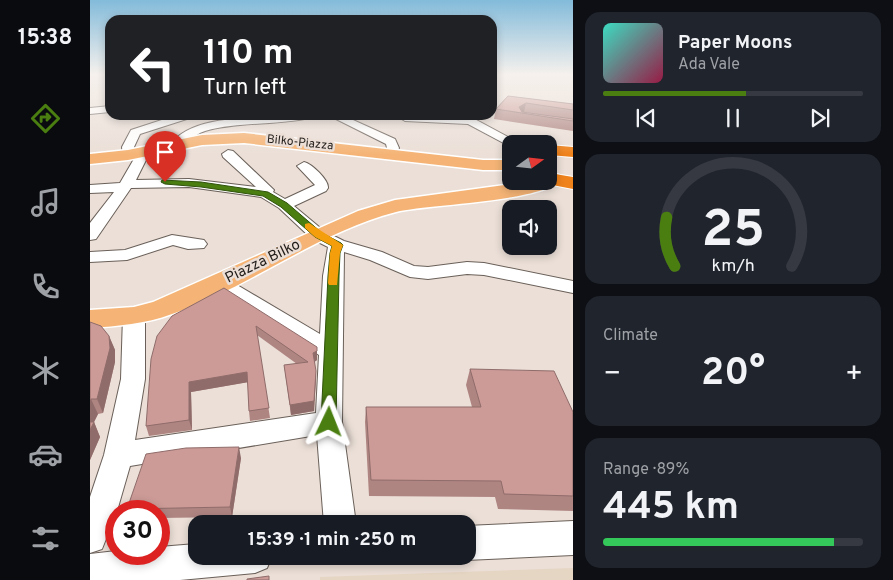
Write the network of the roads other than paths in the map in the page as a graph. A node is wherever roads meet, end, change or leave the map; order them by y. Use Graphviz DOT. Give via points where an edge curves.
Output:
graph roads {
  1 [pos="105,110"];
  2 [pos="90,111"];
  3 [pos="171,120"];
  4 [pos="292,120"];
  5 [pos="345,120"];
  6 [pos="448,120"];
  7 [pos="470,121"];
  8 [pos="502,137"];
  9 [pos="176,145"];
  10 [pos="558,151"];
  11 [pos="573,152"];
  12 [pos="136,153"];
  13 [pos="228,154"];
  14 [pos="391,154"];
  15 [pos="90,159"];
  16 [pos="502,165"];
  17 [pos="304,166"];
  18 [pos="126,186"];
  19 [pos="90,189"];
  20 [pos="511,190"];
  21 [pos="265,194"];
  22 [pos="284,205"];
  23 [pos="90,236"];
  24 [pos="328,240"];
  25 [pos="198,244"];
  26 [pos="90,257"];
  27 [pos="220,283"];
  28 [pos="573,287"];
  29 [pos="134,316"];
  30 [pos="90,319"];
  31 [pos="332,352"];
  32 [pos="329,422"];
  33 [pos="118,455"];
  34 [pos="339,515"];
  35 [pos="90,536"];
  36 [pos="573,538"];
  37 [pos="476,543"];
  38 [pos="188,562"];
  39 [pos="90,571"];
  1 -- 2 [label="street"];
  3 -- 12 [label="street" via="135,132 128,148"];
  4 -- 9 [label="street" via="207,127 182,136"];
  5 -- 14 [label="street" via="391,142"];
  6 -- 7 [label="street"];
  7 -- 8 [label="street"];
  9 -- 12 [label="main road, Bilko-Piazza"];
  9 -- 14 [label="main road, Bilko-Piazza" via="244,138"];
  10 -- 11 [label="highway"];
  12 -- 15 [label="main road, Bilko-Piazza"];
  12 -- 18 [label="street"];
  13 -- 21 [label="street" via="263,186"];
  14 -- 16 [label="main road, Bilko-Piazza"];
  17 -- 22 [label="street" via="322,188"];
  18 -- 19 [label="street"];
  18 -- 21 [label="street" via="189,183"];
  18 -- 23 [label="street"];
  20 -- 24 [label="main road, Piazza Bilko" via="395,206 365,214"];
  21 -- 22 [label="street"];
  22 -- 24 [label="street"];
  24 -- 27 [label="main road, Piazza Bilko"];
  24 -- 28 [label="street" via="410,271 484,269"];
  24 -- 31 [label="street" via="335,253"];
  25 -- 26 [label="street" via="172,240 127,255"];
  27 -- 29 [label="main road, Piazza Bilko" via="163,308"];
  27 -- 31 [label="street"];
  29 -- 30 [label="main road, Piazza Bilko"];
  29 -- 33 [label="street" via="133,378"];
  31 -- 32 [label="street"];
  32 -- 33 [label="street"];
  32 -- 34 [label="street"];
  33 -- 35 [label="street" via="101,512"];
  36 -- 37 [label="street"];
  38 -- 39 [label="street"];
}
